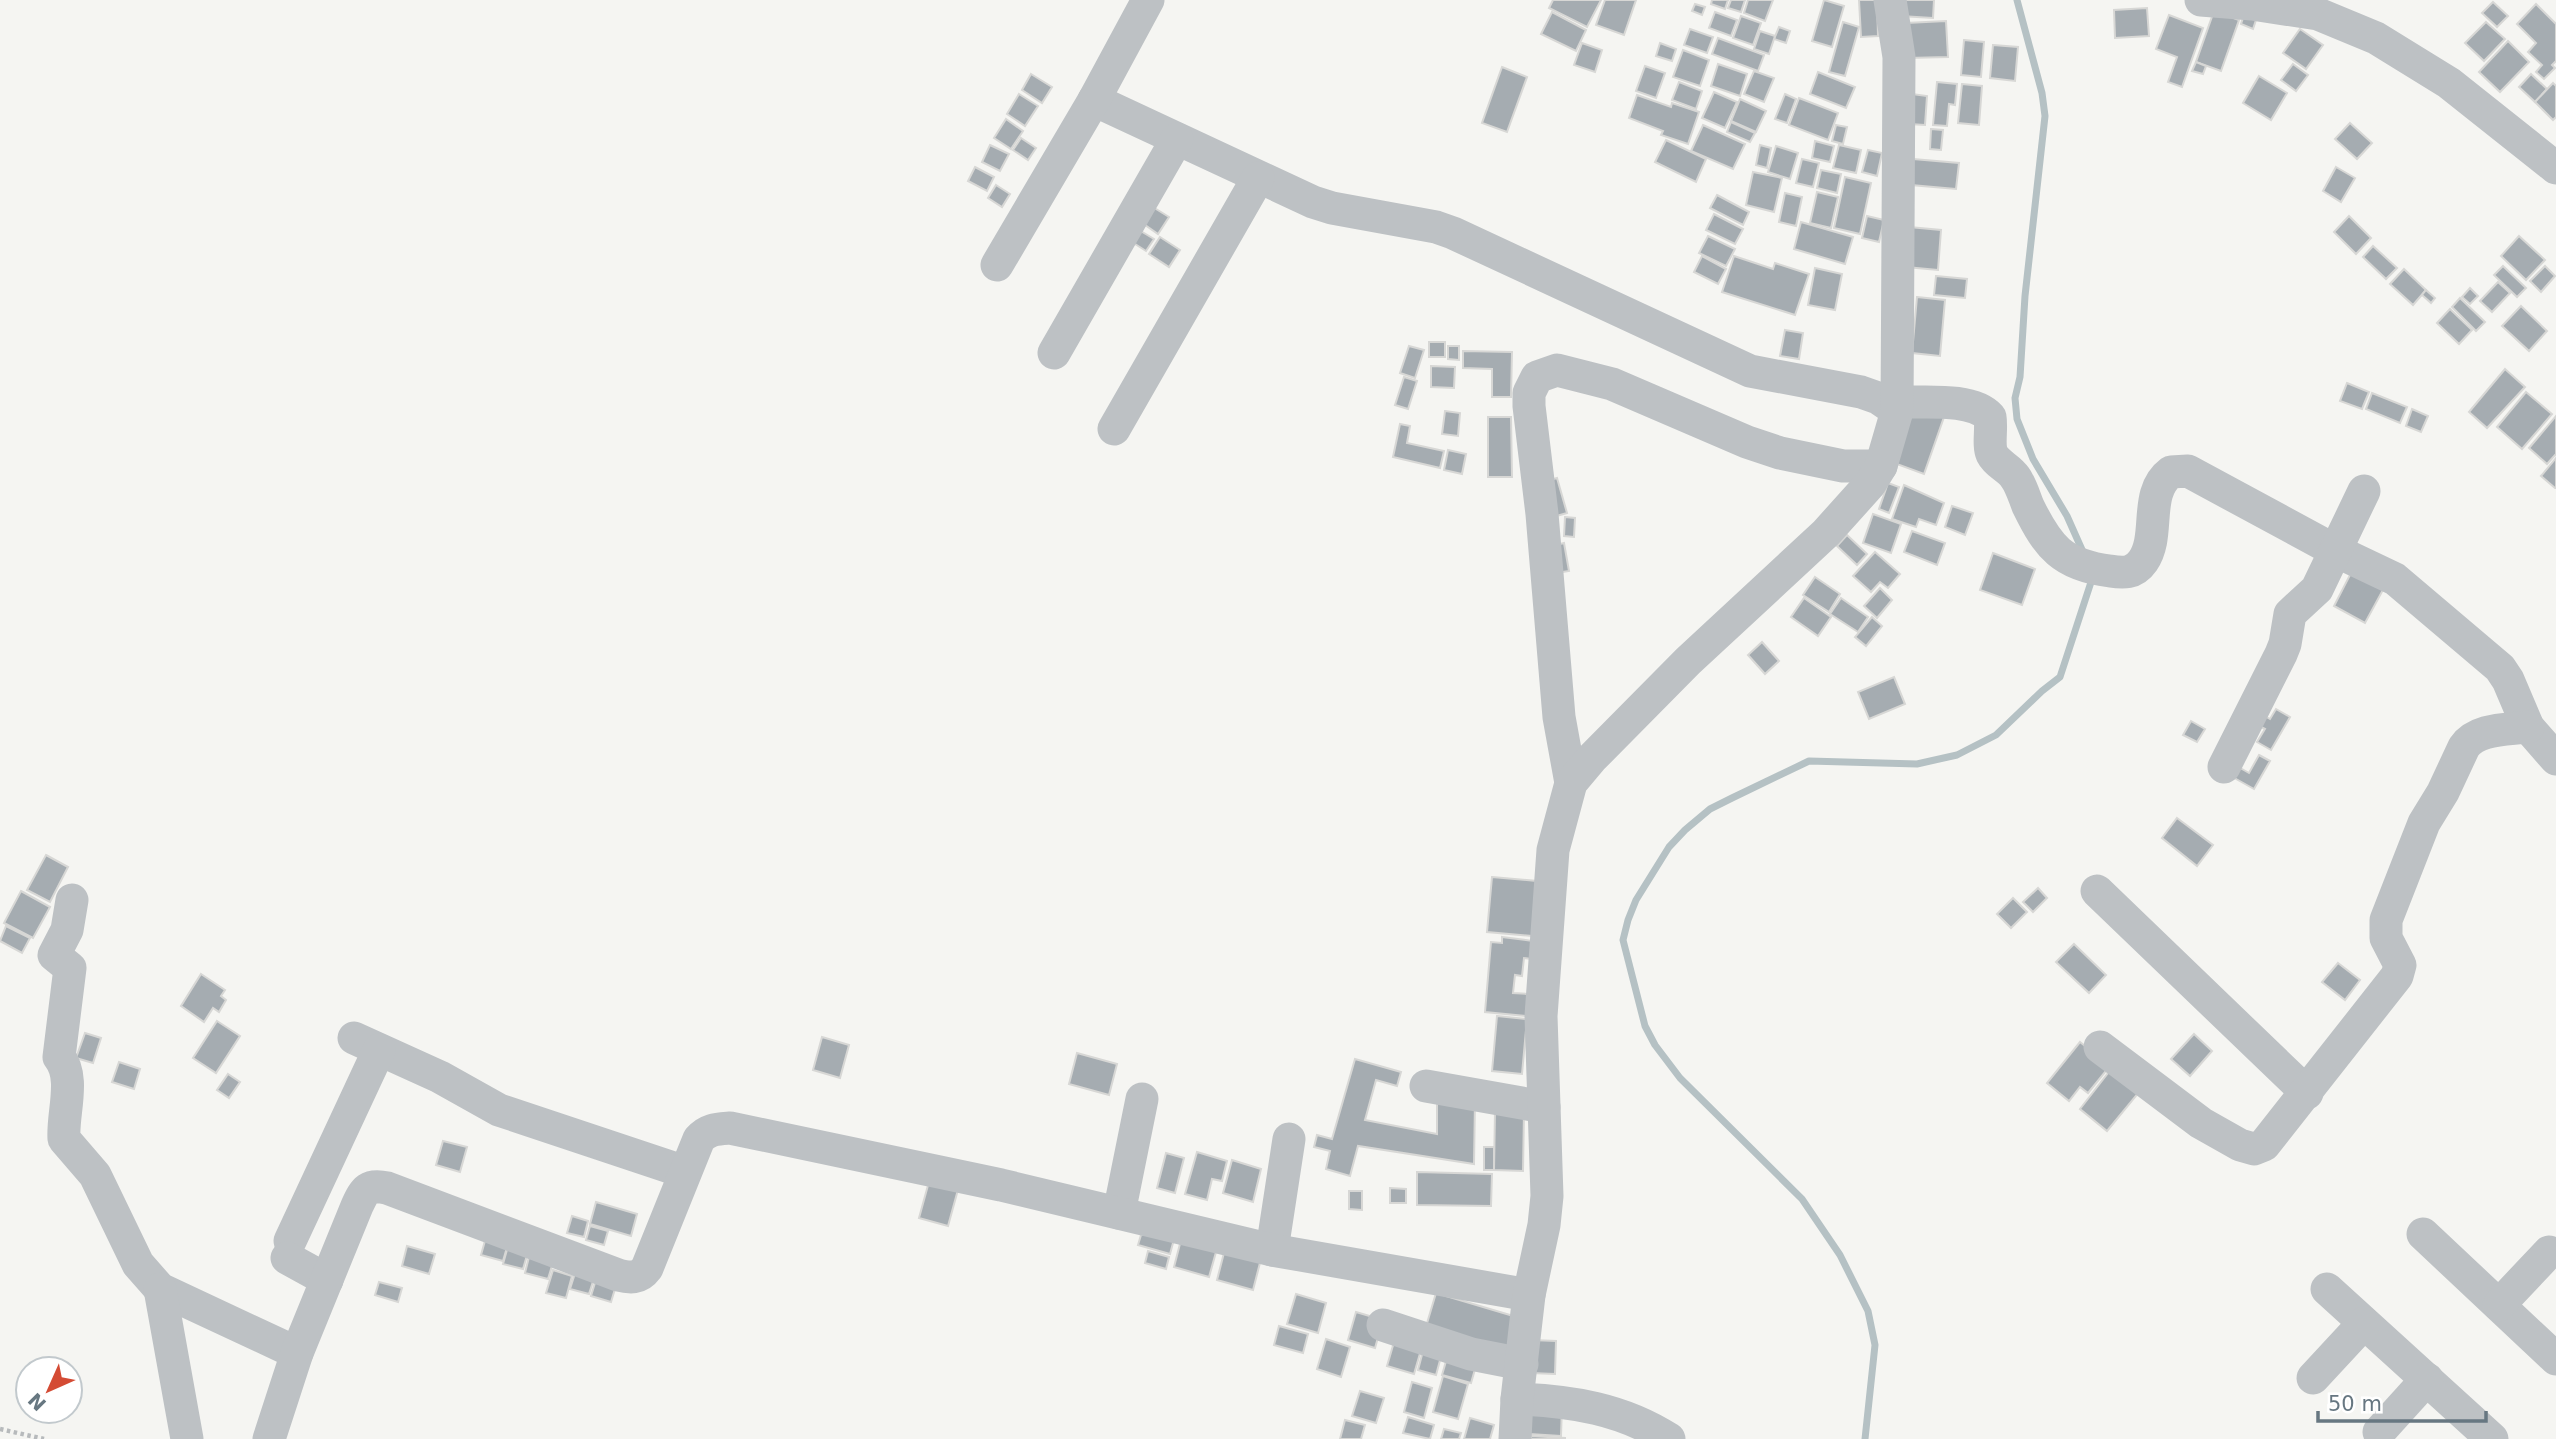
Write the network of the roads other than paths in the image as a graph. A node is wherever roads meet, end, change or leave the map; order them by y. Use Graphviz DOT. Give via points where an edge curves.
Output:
graph roads {
  1 [pos="1147,0"];
  2 [pos="1890,0"];
  3 [pos="2201,0"];
  4 [pos="1094,100"];
  5 [pos="1177,139"];
  6 [pos="2556,168"];
  7 [pos="1258,178"];
  8 [pos="997,265"];
  9 [pos="1054,353"];
  10 [pos="1897,407"];
  11 [pos="1114,429"];
  12 [pos="1881,466"];
  13 [pos="2364,491"];
  14 [pos="2334,550"];
  15 [pos="2528,727"];
  16 [pos="2556,759"];
  17 [pos="2224,767"];
  18 [pos="1571,783"];
  19 [pos="2097,891"];
  20 [pos="72,900"];
  21 [pos="2100,1047"];
  22 [pos="1426,1086"];
  23 [pos="2306,1093"];
  24 [pos="1142,1099"];
  25 [pos="1544,1107"];
  26 [pos="1289,1139"];
  27 [pos="685,1172"];
  28 [pos="1119,1213"];
  29 [pos="2423,1234"];
  30 [pos="1272,1250"];
  31 [pos="2549,1252"];
  32 [pos="327,1280"];
  33 [pos="160,1289"];
  34 [pos="2327,1289"];
  35 [pos="1529,1295"];
  36 [pos="2499,1305"];
  37 [pos="2364,1322"];
  38 [pos="1383,1325"];
  39 [pos="297,1353"];
  40 [pos="2556,1359"];
  41 [pos="1522,1364"];
  42 [pos="2313,1378"];
  43 [pos="2427,1379"];
  44 [pos="1517,1399"];
  45 [pos="2379,1432"];
  46 [pos="187,1439"];
  47 [pos="269,1439"];
  48 [pos="1515,1439"];
  49 [pos="1669,1439"];
  50 [pos="2492,1439"];
  1 -- 4 [label="street"];
  2 -- 10 [label="street" via="1899,57"];
  3 -- 6 [label="street" via="2318,14 2376,38 2449,83"];
  4 -- 5 [label="street"];
  4 -- 8 [label="street"];
  5 -- 7 [label="street"];
  5 -- 9 [label="street"];
  7 -- 10 [label="street" via="1332,208 1453,233 1750,371 1861,392"];
  7 -- 11 [label="street"];
  10 -- 12 [label="street"];
  10 -- 14 [label="street" via="1958,404 1985,411 1990,417 1993,457 2017,478 2050,547 2071,562 2111,572 2143,562 2155,499 2167,474 2176,471 2188,471"];
  12 -- 18 [label="street" via="1826,533 1688,661"];
  12 -- 18 [label="street" via="1843,466 1780,453 1612,384 1557,370 1536,377 1529,406 1559,717"];
  13 -- 14 [label="street"];
  14 -- 15 [label="street" via="2395,579 2487,656 2508,680"];
  14 -- 17 [label="street" via="2317,589 2290,614 2281,654"];
  15 -- 16 [label="street"];
  15 -- 23 [label="street" via="2483,734 2464,747 2424,823 2386,920 2386,938 2400,965 2397,976"];
  18 -- 25 [label="street" via="1552,862 1541,1016"];
  19 -- 23 [label="street"];
  20 -- 33 [label="street" via="67,930 54,955 70,968 59,1057 68,1084 64,1139 95,1174 138,1264"];
  21 -- 23 [label="street" via="2201,1123 2248,1148 2264,1145"];
  22 -- 25 [label="street"];
  24 -- 28 [label="street"];
  25 -- 35 [label="street" via="1547,1196"];
  26 -- 30 [label="street"];
  27 -- 28 [label="street" via="706,1132 730,1128"];
  27 -- 32 [label="street" via="642,1275 618,1275 375,1185 363,1194"];
  27 -- 32 [label="street" via="499,1110 366,1044 289,1250"];
  28 -- 30 [label="street"];
  29 -- 36 [label="street"];
  30 -- 35 [label="street"];
  31 -- 36 [label="street"];
  32 -- 39 [label="street"];
  33 -- 39 [label="street"];
  33 -- 46 [label="street"];
  34 -- 37 [label="street"];
  35 -- 41 [label="street"];
  36 -- 40 [label="street"];
  37 -- 42 [label="street"];
  37 -- 43 [label="street"];
  38 -- 41 [label="street" via="1471,1354"];
  39 -- 47 [label="street"];
  41 -- 44 [label="street"];
  43 -- 45 [label="street"];
  43 -- 50 [label="street"];
  44 -- 48 [label="street"];
  44 -- 49 [label="street" via="1617,1413"];
}
